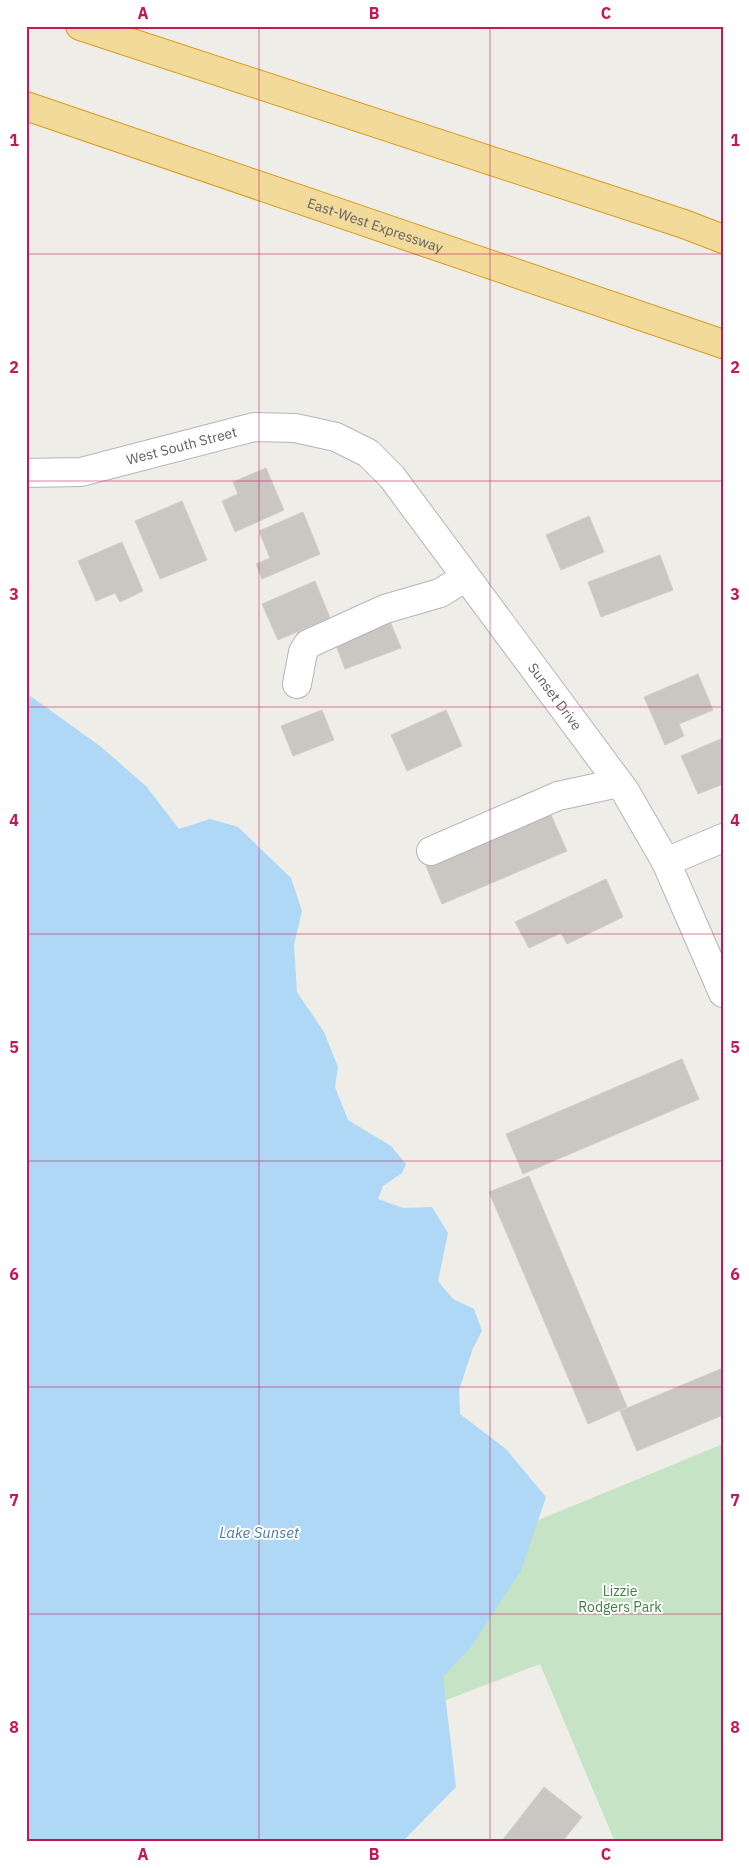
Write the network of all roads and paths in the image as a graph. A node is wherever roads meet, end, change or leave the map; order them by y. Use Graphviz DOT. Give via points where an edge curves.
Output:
graph roads {
  1 [pos="80,26"];
  2 [pos="26,106"];
  3 [pos="684,224"];
  4 [pos="723,226"];
  5 [pos="723,240"];
  6 [pos="723,344"];
  7 [pos="336,437"];
  8 [pos="29,467"];
  9 [pos="466,577"];
  10 [pos="297,684"];
  11 [pos="618,783"];
  12 [pos="723,838"];
  13 [pos="431,851"];
  14 [pos="666,862"];
  15 [pos="723,993"];
  1 -- 3 [label="highway"];
  2 -- 6 [label="highway, East-West Expressway"];
  3 -- 4 [label="highway"];
  3 -- 5 [label="highway"];
  7 -- 8 [label="street, West South Street" via="295,428 254,427 81,472"];
  7 -- 9 [label="street, Sunset Drive" via="368,452 392,476"];
  9 -- 10 [label="street" via="440,593 385,609 308,644 303,652"];
  9 -- 11 [label="street, Sunset Drive"];
  11 -- 13 [label="street" via="558,796"];
  11 -- 14 [label="street, Sunset Drive"];
  12 -- 14 [label="street"];
  14 -- 15 [label="street, Sunset Drive"];
}
